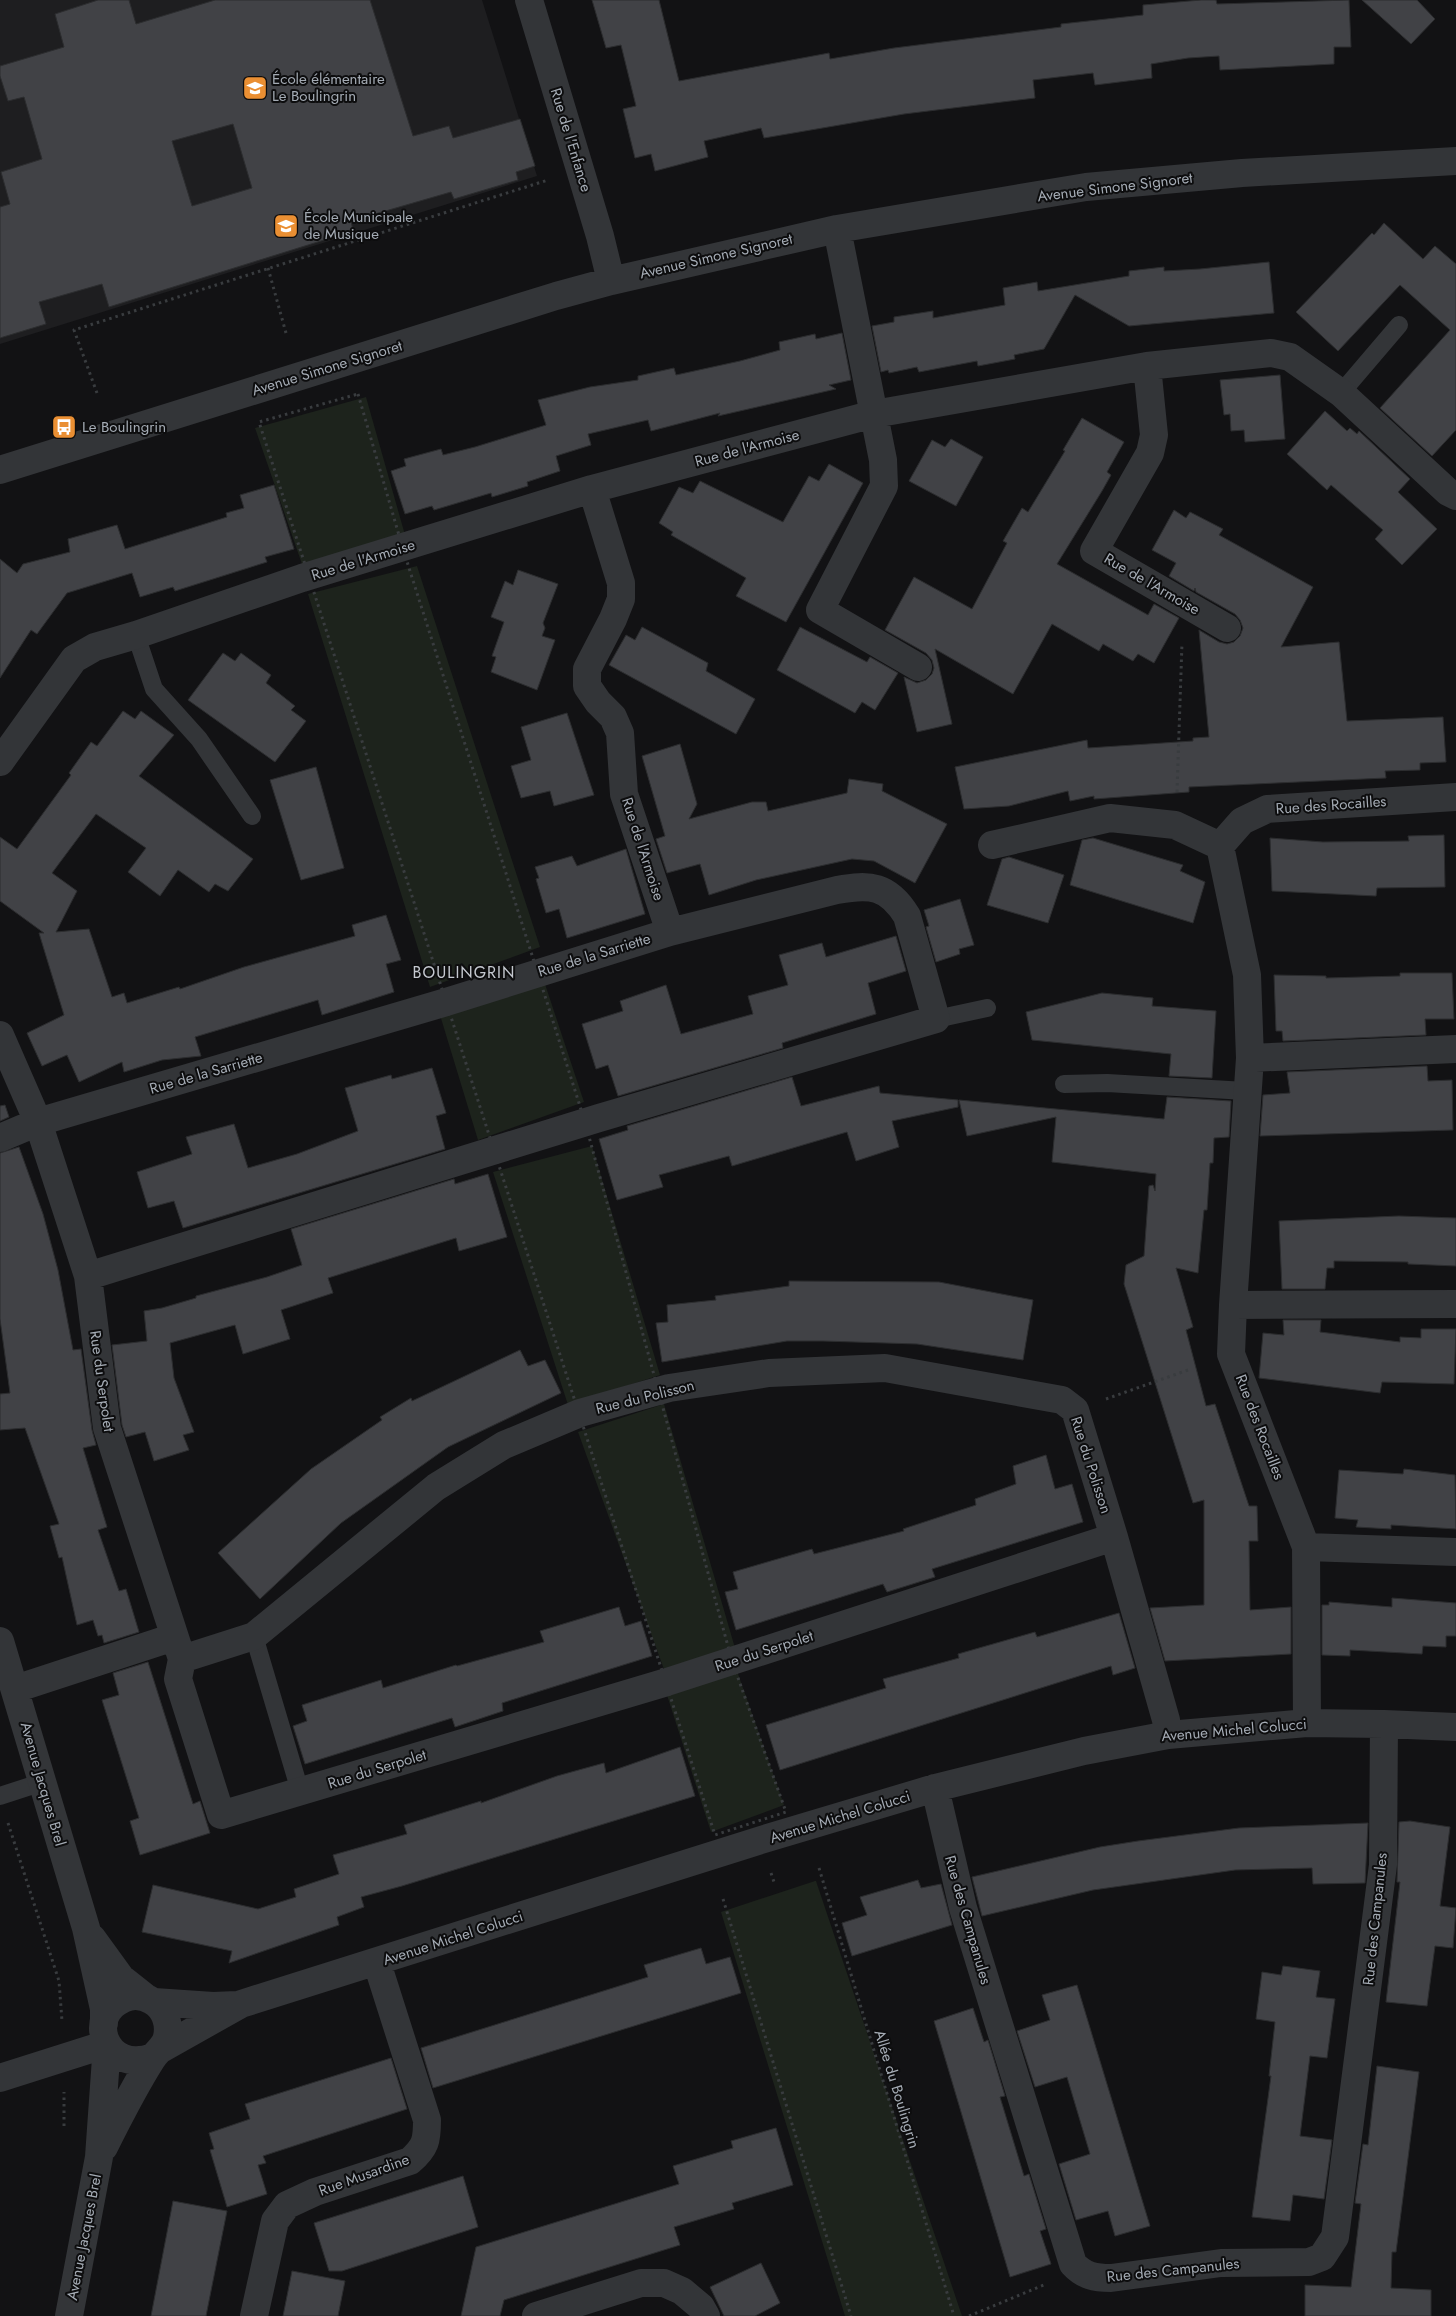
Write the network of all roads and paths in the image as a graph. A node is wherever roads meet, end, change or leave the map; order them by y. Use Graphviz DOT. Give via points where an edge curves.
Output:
graph roads {
  1 [pos="529,0"];
  2 [pos="1456,161"];
  3 [pos="549,180"];
  4 [pos="837,229"];
  5 [pos="268,268"];
  6 [pos="611,280"];
  7 [pos="1399,325"];
  8 [pos="286,333"];
  9 [pos="1147,366"];
  10 [pos="97,393"];
  11 [pos="1341,393"];
  12 [pos="874,414"];
  13 [pos="0,470"];
  14 [pos="592,489"];
  15 [pos="1456,496"];
  16 [pos="1184,603"];
  17 [pos="1227,628"];
  18 [pos="136,635"];
  19 [pos="918,667"];
  20 [pos="0,762"];
  21 [pos="1456,797"];
  22 [pos="252,816"];
  23 [pos="1175,825"];
  24 [pos="992,845"];
  25 [pos="1220,846"];
  26 [pos="670,932"];
  27 [pos="988,1008"];
  28 [pos="936,1019"];
  29 [pos="0,1035"];
  30 [pos="1456,1049"];
  31 [pos="1250,1058"];
  32 [pos="1064,1084"];
  33 [pos="1246,1091"];
  34 [pos="38,1122"];
  35 [pos="0,1138"];
  36 [pos="88,1276"];
  37 [pos="1456,1304"];
  38 [pos="1233,1305"];
  39 [pos="1188,1370"];
  40 [pos="1075,1410"];
  41 [pos="1114,1537"];
  42 [pos="1306,1547"];
  43 [pos="1456,1552"];
  44 [pos="254,1636"];
  45 [pos="0,1641"];
  46 [pos="178,1648"];
  47 [pos="15,1688"];
  48 [pos="1307,1723"];
  49 [pos="1384,1724"];
  50 [pos="1456,1728"];
  51 [pos="1168,1735"];
  52 [pos="43,1782"];
  53 [pos="935,1788"];
  54 [pos="300,1791"];
  55 [pos="0,1796"];
  56 [pos="6,1818"];
  57 [pos="819,1868"];
  58 [pos="723,1898"];
  59 [pos="86,1928"];
  60 [pos="377,1963"];
  61 [pos="150,2000"];
  62 [pos="241,2004"];
  63 [pos="63,2027"];
  64 [pos="105,2033"];
  65 [pos="157,2053"];
  66 [pos="0,2078"];
  67 [pos="99,2157"];
  68 [pos="1079,2271"];
  69 [pos="69,2316"];
  70 [pos="254,2316"];
  71 [pos="536,2316"];
  72 [pos="706,2316"];
  73 [pos="851,2316"];
  74 [pos="954,2316"];
  75 [pos="970,2316"];
  1 -- 6 [label="street, Rue de l'Enfance"];
  2 -- 4 [label="street, Avenue Simone Signoret" via="1242,173 1086,187"];
  3 -- 5 [label="path"];
  4 -- 6 [label="street, Avenue Simone Signoret"];
  4 -- 12 [label="street"];
  5 -- 8 [label="path"];
  5 -- 10 [label="path" via="74,330"];
  6 -- 13 [label="street, Avenue Simone Signoret"];
  7 -- 11 [label="lane"];
  9 -- 11 [label="street, Rue de l'Armoise" via="1271,353 1290,357"];
  9 -- 12 [label="street, Rue de l'Armoise"];
  9 -- 16 [label="street, Rue de l'Armoise" via="1154,435 1150,453 1094,550"];
  11 -- 15 [label="street, Rue de l'Armoise"];
  12 -- 14 [label="street, Rue de l'Armoise"];
  12 -- 19 [label="street" via="883,460 884,486 820,610"];
  14 -- 18 [label="street, Rue de l'Armoise" via="302,578"];
  14 -- 26 [label="street, Rue de l'Armoise" via="621,583 621,599 586,669 587,686 613,717 620,733 624,794"];
  16 -- 17 [label="street, Rue de l'Armoise"];
  16 -- 23 [label="path"];
  18 -- 20 [label="street, Rue de l'Armoise" via="95,647 74,659"];
  18 -- 22 [label="lane" via="154,689 199,739"];
  21 -- 25 [label="street, Rue des Rocailles" via="1267,809 1242,821"];
  23 -- 24 [label="street" via="1110,818"];
  23 -- 25 [label="street"];
  25 -- 31 [label="street, Rue des Rocailles" via="1247,975"];
  26 -- 28 [label="street, Rue de la Sarriette" via="837,890 861,886 876,888 891,896 907,916"];
  26 -- 34 [label="street, Rue de la Sarriette" via="443,1003"];
  27 -- 28 [label="lane"];
  28 -- 36 [label="street" via="599,1118"];
  29 -- 34 [label="street, Rue du Serpolet"];
  30 -- 31 [label="street"];
  31 -- 33 [label="street, Rue des Rocailles"];
  32 -- 33 [label="lane" via="1107,1083"];
  33 -- 38 [label="street, Rue des Rocailles"];
  34 -- 35 [label="street, Rue de la Sarriette"];
  34 -- 36 [label="street, Rue du Serpolet"];
  36 -- 46 [label="street, Rue du Serpolet" via="107,1428"];
  37 -- 38 [label="street"];
  38 -- 42 [label="street, Rue des Rocailles" via="1231,1354"];
  39 -- 40 [label="path"];
  40 -- 41 [label="street, Rue du Polisson"];
  40 -- 44 [label="street, Rue du Polisson" via="1062,1400 885,1368 769,1373 669,1388 580,1413 504,1445 436,1487"];
  41 -- 51 [label="street"];
  41 -- 54 [label="street, Rue du Serpolet" via="667,1682"];
  42 -- 43 [label="street"];
  42 -- 48 [label="street, Rue des Rocailles"];
  44 -- 46 [label="street, Rue du Polisson"];
  44 -- 54 [label="lane"];
  45 -- 47 [label="street, Avenue Jacques Brel"];
  46 -- 47 [label="street, Rue du Polisson"];
  46 -- 54 [label="street, Rue du Serpolet" via="178,1679 221,1815"];
  47 -- 52 [label="street, Avenue Jacques Brel"];
  48 -- 49 [label="street, Avenue Michel Colucci"];
  48 -- 51 [label="street, Avenue Michel Colucci"];
  49 -- 50 [label="street, Avenue Michel Colucci"];
  49 -- 68 [label="street, Rue des Campanules" via="1383,1865 1335,2237 1329,2249 1322,2257 1310,2262 1221,2263 1111,2278 1097,2278"];
  51 -- 53 [label="street, Avenue Michel Colucci" via="1084,1751"];
  52 -- 55 [label="lane"];
  52 -- 59 [label="street, Avenue Jacques Brel"];
  53 -- 60 [label="street, Avenue Michel Colucci"];
  53 -- 68 [label="street, Rue des Campanules" via="963,1908 1073,2264"];
  56 -- 63 [label="path" via="59,1981"];
  57 -- 74 [label="path, Allée du Boulingrin"];
  58 -- 73 [label="path"];
  59 -- 61 [label="street, Avenue Jacques Brel" via="112,1967"];
  59 -- 64 [label="street, Avenue Jacques Brel" via="104,2008"];
  60 -- 62 [label="street, Avenue Michel Colucci"];
  60 -- 70 [label="street, Rue Musardine" via="427,2120 422,2150 410,2161 315,2192 287,2205 275,2221"];
  61 -- 62 [label="street, Avenue Michel Colucci" via="213,2006"];
  61 -- 64 [label="street" via="134,1996 114,2004"];
  61 -- 65 [label="street" via="167,2019 166,2040"];
  62 -- 65 [label="street, Avenue Michel Colucci"];
  64 -- 65 [label="street" via="113,2052 122,2059 132,2062"];
  64 -- 66 [label="street"];
  64 -- 67 [label="street, Avenue Jacques Brel"];
  65 -- 67 [label="street, Avenue Jacques Brel"];
  67 -- 69 [label="street, Avenue Jacques Brel"];
  68 -- 75 [label="path"];
  71 -- 72 [label="street" via="641,2284 664,2283 682,2291 701,2307"];
}
